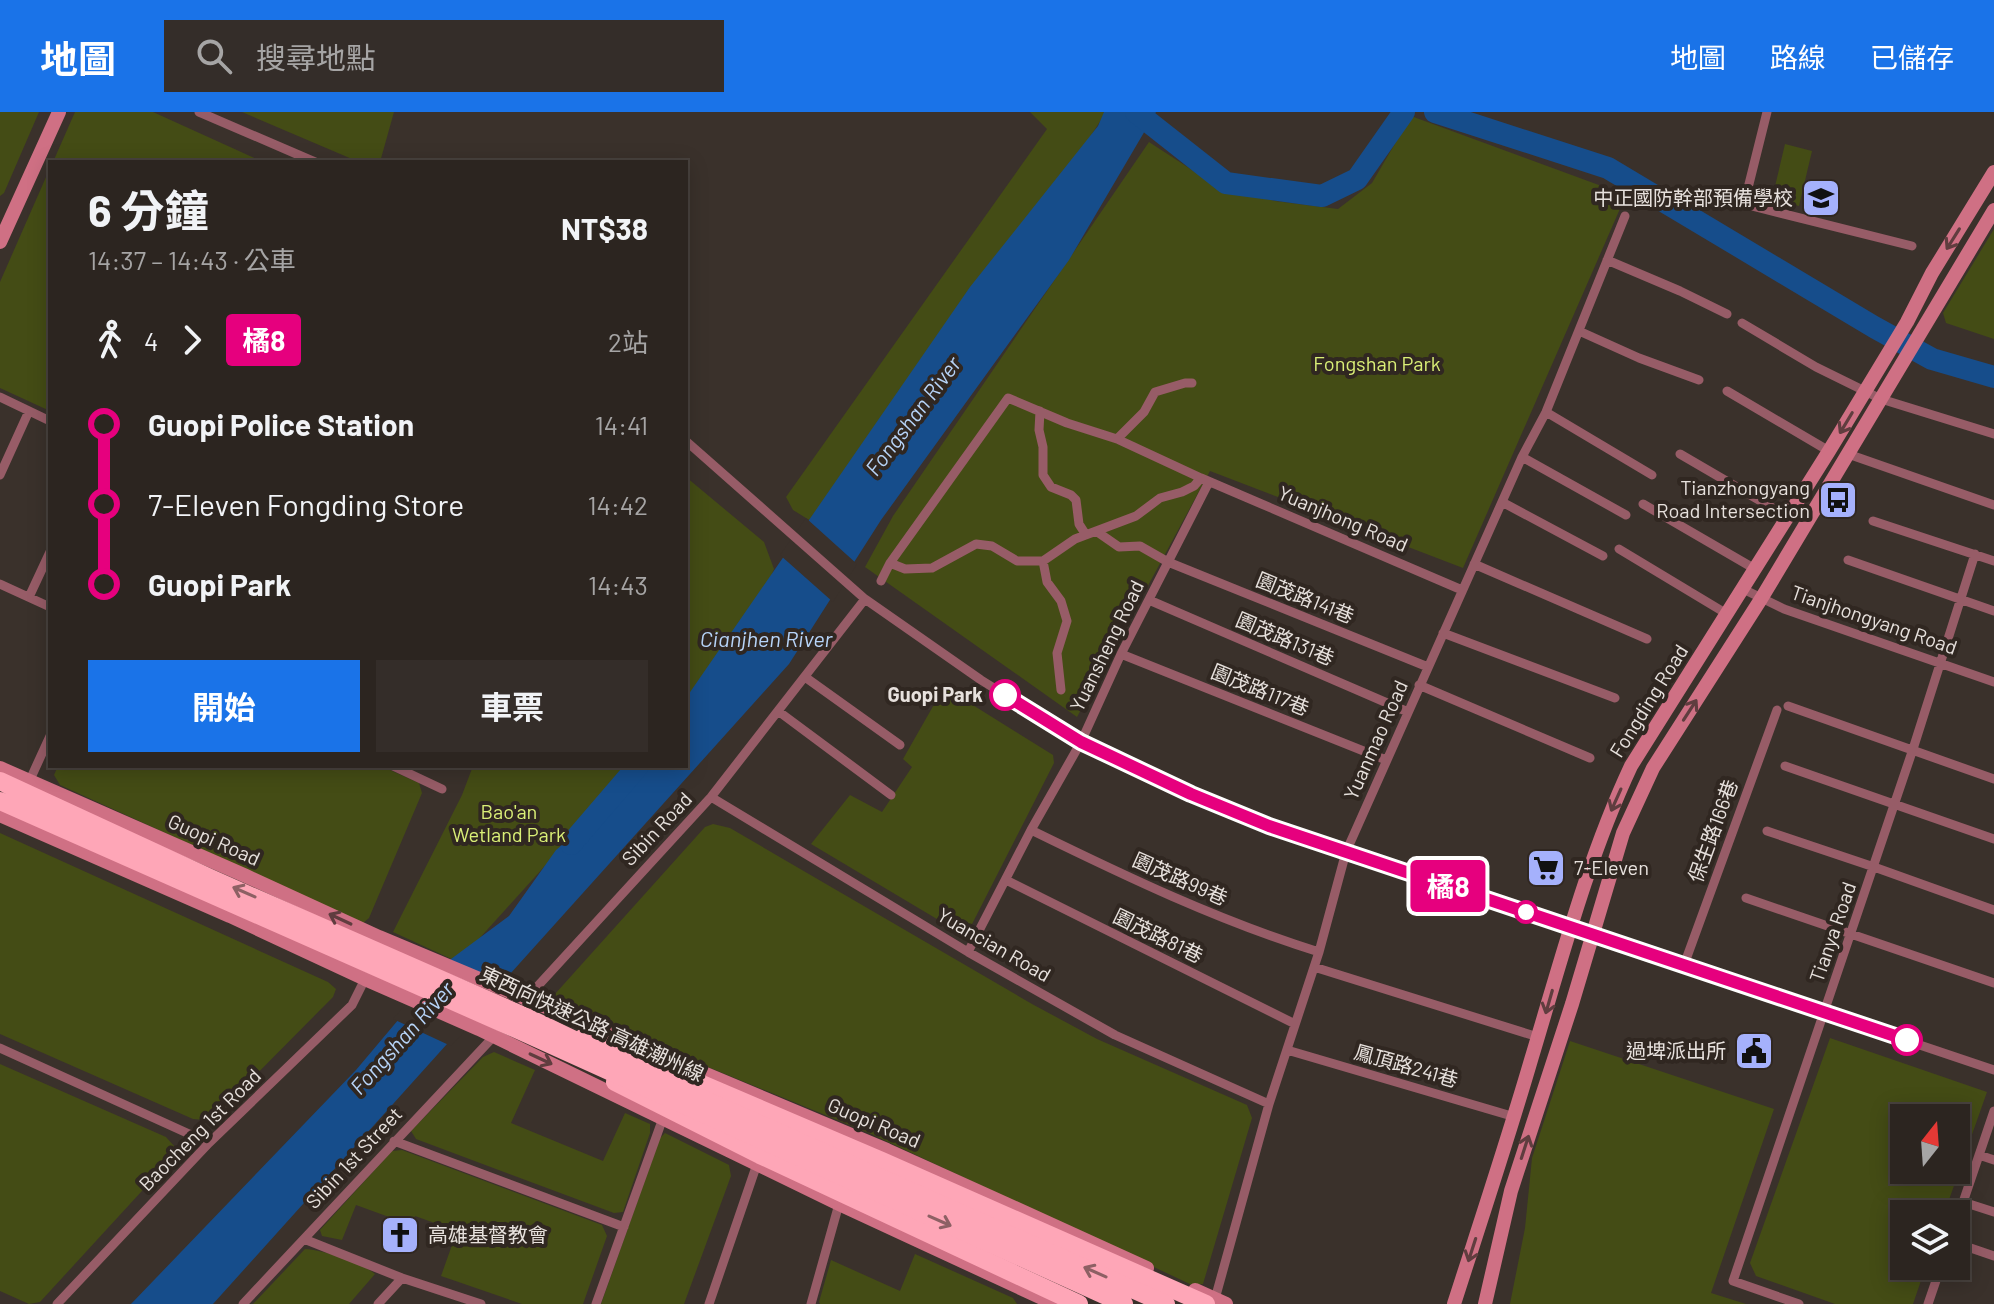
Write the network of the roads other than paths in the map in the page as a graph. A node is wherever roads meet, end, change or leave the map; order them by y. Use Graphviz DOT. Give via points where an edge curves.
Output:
graph roads {
  1 [pos="59,112"];
  2 [pos="199,112"];
  3 [pos="1767,112"];
  4 [pos="310,160"];
  5 [pos="1994,172"];
  6 [pos="1994,210"];
  7 [pos="1625,216"];
  8 [pos="5,218"];
  9 [pos="0,242"];
  10 [pos="1912,246"];
  11 [pos="1607,260"];
  12 [pos="1727,314"];
  13 [pos="1742,323"];
  14 [pos="1579,331"];
  15 [pos="1699,380"];
  16 [pos="1192,383"];
  17 [pos="1866,390"];
  18 [pos="1727,391"];
  19 [pos="0,397"];
  20 [pos="1881,399"];
  21 [pos="29,411"];
  22 [pos="1040,411"];
  23 [pos="1546,412"];
  24 [pos="48,420"];
  25 [pos="1994,434"];
  26 [pos="1117,439"];
  27 [pos="688,443"];
  28 [pos="1829,451"];
  29 [pos="1680,454"];
  30 [pos="1848,454"];
  31 [pos="1522,457"];
  32 [pos="0,475"];
  33 [pos="1652,475"];
  34 [pos="1205,480"];
  35 [pos="1502,502"];
  36 [pos="1643,504"];
  37 [pos="1994,505"];
  38 [pos="1626,515"];
  39 [pos="1788,517"];
  40 [pos="1873,521"];
  41 [pos="1096,531"];
  42 [pos="1086,535"];
  43 [pos="1619,549"];
  44 [pos="1975,554"];
  45 [pos="48,556"];
  46 [pos="1603,556"];
  47 [pos="1848,560"];
  48 [pos="1043,561"];
  49 [pos="1994,561"];
  50 [pos="1168,562"];
  51 [pos="890,563"];
  52 [pos="1474,564"];
  53 [pos="1755,569"];
  54 [pos="881,581"];
  55 [pos="0,584"];
  56 [pos="1743,589"];
  57 [pos="1462,590"];
  58 [pos="29,597"];
  59 [pos="865,599"];
  60 [pos="1761,599"];
  61 [pos="1961,599"];
  62 [pos="1149,600"];
  63 [pos="48,606"];
  64 [pos="1994,611"];
  65 [pos="1727,614"];
  66 [pos="1443,633"];
  67 [pos="1647,639"];
  68 [pos="1121,654"];
  69 [pos="1940,663"];
  70 [pos="1428,667"];
  71 [pos="805,677"];
  72 [pos="1994,682"];
  73 [pos="1419,685"];
  74 [pos="1061,690"];
  75 [pos="1615,698"];
  76 [pos="1788,706"];
  77 [pos="1777,710"];
  78 [pos="778,711"];
  79 [pos="1408,712"];
  80 [pos="48,740"];
  81 [pos="1081,742"];
  82 [pos="900,745"];
  83 [pos="1913,749"];
  84 [pos="1590,758"];
  85 [pos="1386,760"];
  86 [pos="1785,766"];
  87 [pos="0,768"];
  88 [pos="397,768"];
  89 [pos="1994,779"];
  90 [pos="0,781"];
  91 [pos="29,782"];
  92 [pos="442,789"];
  93 [pos="891,795"];
  94 [pos="711,797"];
  95 [pos="0,801"];
  96 [pos="1894,805"];
  97 [pos="0,815"];
  98 [pos="1031,830"];
  99 [pos="1767,831"];
  100 [pos="1994,839"];
  101 [pos="1346,852"];
  102 [pos="1874,867"];
  103 [pos="1006,880"];
  104 [pos="1746,898"];
  105 [pos="1994,910"];
  106 [pos="1570,927"];
  107 [pos="1592,934"];
  108 [pos="1852,934"];
  109 [pos="968,952"];
  110 [pos="1319,952"];
  111 [pos="1684,965"];
  112 [pos="1314,967"];
  113 [pos="365,979"];
  114 [pos="1994,983"];
  115 [pos="526,999"];
  116 [pos="1825,1012"];
  117 [pos="1295,1024"];
  118 [pos="529,1027"];
  119 [pos="493,1037"];
  120 [pos="1538,1037"];
  121 [pos="0,1048"];
  122 [pos="1287,1050"];
  123 [pos="1994,1070"];
  124 [pos="1269,1104"];
  125 [pos="1994,1111"];
  126 [pos="1515,1117"];
  127 [pos="663,1118"];
  128 [pos="394,1141"];
  129 [pos="209,1143"];
  130 [pos="1979,1155"];
  131 [pos="1994,1160"];
  132 [pos="757,1164"];
  133 [pos="1964,1200"];
  134 [pos="839,1204"];
  135 [pos="1970,1204"];
  136 [pos="1994,1212"];
  137 [pos="624,1227"];
  138 [pos="304,1239"];
  139 [pos="1970,1248"];
  140 [pos="1994,1256"];
  141 [pos="402,1278"];
  142 [pos="1936,1280"];
  143 [pos="1034,1299"];
  144 [pos="1216,1302"];
  145 [pos="57,1304"];
  146 [pos="243,1304"];
  147 [pos="378,1304"];
  148 [pos="481,1304"];
  149 [pos="596,1304"];
  150 [pos="709,1304"];
  151 [pos="811,1304"];
  152 [pos="1055,1304"];
  153 [pos="1079,1304"];
  154 [pos="1124,1304"];
  155 [pos="1166,1304"];
  156 [pos="1454,1304"];
  157 [pos="1485,1304"];
  158 [pos="1799,1304"];
  159 [pos="1928,1304"];
  1 -- 8 [label="main road"];
  2 -- 4 [label="street"];
  3 -- 10 [label="street" via="1744,204"];
  5 -- 17 [label="main road, Fongding Road, one-way"];
  6 -- 20 [label="main road, Fongding Road"];
  7 -- 11 [label="street, Yuanmao Road"];
  8 -- 9 [label="main road"];
  11 -- 12 [label="street"];
  11 -- 14 [label="street, Yuanmao Road"];
  13 -- 17 [label="street"];
  14 -- 15 [label="street"];
  14 -- 23 [label="street, Yuanmao Road"];
  16 -- 26 [label="street" via="1155,392 1144,412"];
  17 -- 20 [label="street"];
  17 -- 28 [label="main road, Fongding Road, one-way"];
  18 -- 28 [label="street"];
  19 -- 21 [label="street"];
  20 -- 25 [label="street"];
  20 -- 30 [label="main road, Fongding Road"];
  21 -- 24 [label="street"];
  21 -- 32 [label="street"];
  22 -- 26 [label="street, Yuanjhong Road"];
  22 -- 42 [label="street" via="1043,475 1051,487 1076,500"];
  22 -- 51 [label="street, Yuanjhong Road" via="1008,398"];
  23 -- 31 [label="street, Yuanmao Road"];
  23 -- 33 [label="street"];
  26 -- 34 [label="street, Yuanjhong Road"];
  27 -- 59 [label="street"];
  28 -- 39 [label="main road, Fongding Road"];
  29 -- 39 [label="street"];
  30 -- 37 [label="street"];
  30 -- 60 [label="main road, Fongding Road"];
  31 -- 35 [label="street, Yuanmao Road"];
  31 -- 38 [label="street"];
  34 -- 41 [label="street"];
  34 -- 50 [label="street, Yuansheng Road"];
  34 -- 57 [label="street, Yuanjhong Road"];
  35 -- 46 [label="street"];
  35 -- 52 [label="street, Yuanmao Road"];
  36 -- 53 [label="street"];
  39 -- 53 [label="main road, Fongding Road"];
  40 -- 44 [label="street"];
  41 -- 42 [label="street"];
  41 -- 50 [label="street, 園茂路141巷" via="1119,547 1140,546"];
  42 -- 48 [label="street"];
  43 -- 65 [label="street"];
  44 -- 49 [label="street"];
  44 -- 61 [label="street, Tianya Road"];
  45 -- 58 [label="street"];
  47 -- 61 [label="street"];
  48 -- 51 [label="street" via="1017,561 992,546 976,544 932,568 905,569"];
  48 -- 74 [label="street" via="1047,582 1067,621 1057,653"];
  50 -- 62 [label="street, Yuansheng Road"];
  50 -- 70 [label="street, 園茂路141巷"];
  51 -- 54 [label="street"];
  52 -- 57 [label="street, Yuanmao Road"];
  52 -- 67 [label="street"];
  53 -- 56 [label="main road, Fongding Road"];
  55 -- 58 [label="street"];
  56 -- 60 [label="street, Tianjhongyang Road"];
  56 -- 65 [label="main road, Fongding Road"];
  57 -- 66 [label="street, Yuanmao Road"];
  58 -- 63 [label="street"];
  59 -- 71 [label="street, Sibin Road"];
  59 -- 81 [label="street"];
  60 -- 69 [label="street, Tianjhongyang Road"];
  107 -- 60 [label="main road, Fongding Road, one-way" via="1623,833 1653,768"];
  61 -- 64 [label="street"];
  61 -- 69 [label="street, Tianya Road"];
  62 -- 68 [label="street, Yuansheng Road"];
  62 -- 79 [label="street, 園茂路131巷"];
  65 -- 106 [label="main road, Fongding Road, one-way" via="1631,766"];
  66 -- 70 [label="street, Yuanmao Road"];
  66 -- 75 [label="street"];
  68 -- 81 [label="street, Yuansheng Road"];
  68 -- 85 [label="street, 園茂路117巷"];
  69 -- 72 [label="street, Tianjhongyang Road"];
  69 -- 83 [label="street, Tianya Road"];
  70 -- 73 [label="street, Yuanmao Road"];
  71 -- 78 [label="street, Sibin Road"];
  71 -- 82 [label="street"];
  73 -- 79 [label="street, Yuanmao Road"];
  73 -- 84 [label="street"];
  76 -- 83 [label="street"];
  77 -- 111 [label="street, 保生路166巷"];
  78 -- 93 [label="street"];
  78 -- 94 [label="street, Sibin Road"];
  79 -- 85 [label="street, Yuanmao Road"];
  80 -- 91 [label="street"];
  81 -- 98 [label="street, Yuansheng Road"];
  81 -- 101 [label="street" via="1204,800"];
  83 -- 89 [label="street"];
  83 -- 96 [label="street, Tianya Road"];
  85 -- 101 [label="street, Yuanmao Road"];
  86 -- 96 [label="street"];
  87 -- 91 [label="main road, Guopi Road"];
  88 -- 92 [label="street"];
  118 -- 90 [label="highway, 東西向快速公路 高雄潮州線, one-way, bridge"];
  115 -- 91 [label="main road, Guopi Road, one-way"];
  94 -- 109 [label="street, Yuancian Road"];
  94 -- 115 [label="street, Sibin Road"];
  95 -- 118 [label="highway, 東西向快速公路 高雄潮州線, bridge"];
  96 -- 100 [label="street"];
  96 -- 102 [label="street, Tianya Road"];
  97 -- 113 [label="main road"];
  98 -- 103 [label="street, Yuansheng Road"];
  98 -- 110 [label="street, 園茂路99巷" via="1178,900"];
  99 -- 102 [label="street"];
  101 -- 106 [label="street"];
  101 -- 110 [label="street, Yuanmao Road"];
  102 -- 105 [label="street"];
  102 -- 108 [label="street, Tianya Road"];
  103 -- 109 [label="street, Yuansheng Road"];
  103 -- 117 [label="street, 園茂路81巷"];
  104 -- 108 [label="street"];
  106 -- 107 [label="street"];
  106 -- 120 [label="main road, Fongding Road, one-way"];
  107 -- 111 [label="street"];
  157 -- 107 [label="main road, Fongding Road, one-way" via="1511,1191"];
  108 -- 114 [label="street"];
  108 -- 116 [label="street, Tianya Road"];
  109 -- 124 [label="street, Yuancian Road" via="1115,1035"];
  110 -- 112 [label="street, Yuanmao Road"];
  111 -- 116 [label="street"];
  112 -- 117 [label="street, Yuanmao Road"];
  112 -- 120 [label="street"];
  113 -- 119 [label="main road"];
  113 -- 129 [label="street, Baocheng 1st Road" via="352,1005"];
  115 -- 119 [label="street, Sibin Road"];
  115 -- 144 [label="main road, Guopi Road" via="887,1150"];
  116 -- 123 [label="street"];
  116 -- 158 [label="street, Tianya Road" via="1733,1281"];
  117 -- 122 [label="street, Yuanmao Road"];
  118 -- 144 [label="highway, bridge" via="634,1055"];
  118 -- 153 [label="highway, bridge" via="627,1089"];
  118 -- 154 [label="highway, 東西向快速公路 高雄潮州線, one-way, bridge"];
  155 -- 118 [label="highway, 東西向快速公路 高雄潮州線, one-way, bridge"];
  119 -- 127 [label="main road, one-way"];
  119 -- 128 [label="street, Sibin 1st Street"];
  120 -- 126 [label="main road, Fongding Road"];
  121 -- 129 [label="street"];
  122 -- 124 [label="street, Yuanmao Road"];
  122 -- 126 [label="street, 鳳頂路241巷"];
  124 -- 144 [label="street, Yuanmao Road"];
  125 -- 130 [label="street"];
  126 -- 156 [label="main road, Fongding Road, one-way"];
  127 -- 132 [label="main road"];
  127 -- 137 [label="street"];
  128 -- 137 [label="street"];
  128 -- 138 [label="street, Sibin 1st Street"];
  129 -- 145 [label="street, Baocheng 1st Road"];
  130 -- 131 [label="street"];
  130 -- 133 [label="street"];
  132 -- 134 [label="main road"];
  132 -- 150 [label="street"];
  134 -- 143 [label="main road"];
  134 -- 151 [label="street"];
  135 -- 136 [label="street"];
  137 -- 149 [label="street"];
  138 -- 141 [label="street"];
  138 -- 146 [label="street, Sibin 1st Street"];
  139 -- 140 [label="street"];
  141 -- 147 [label="street"];
  141 -- 148 [label="street"];
  142 -- 159 [label="street"];
  143 -- 152 [label="main road"];
}
